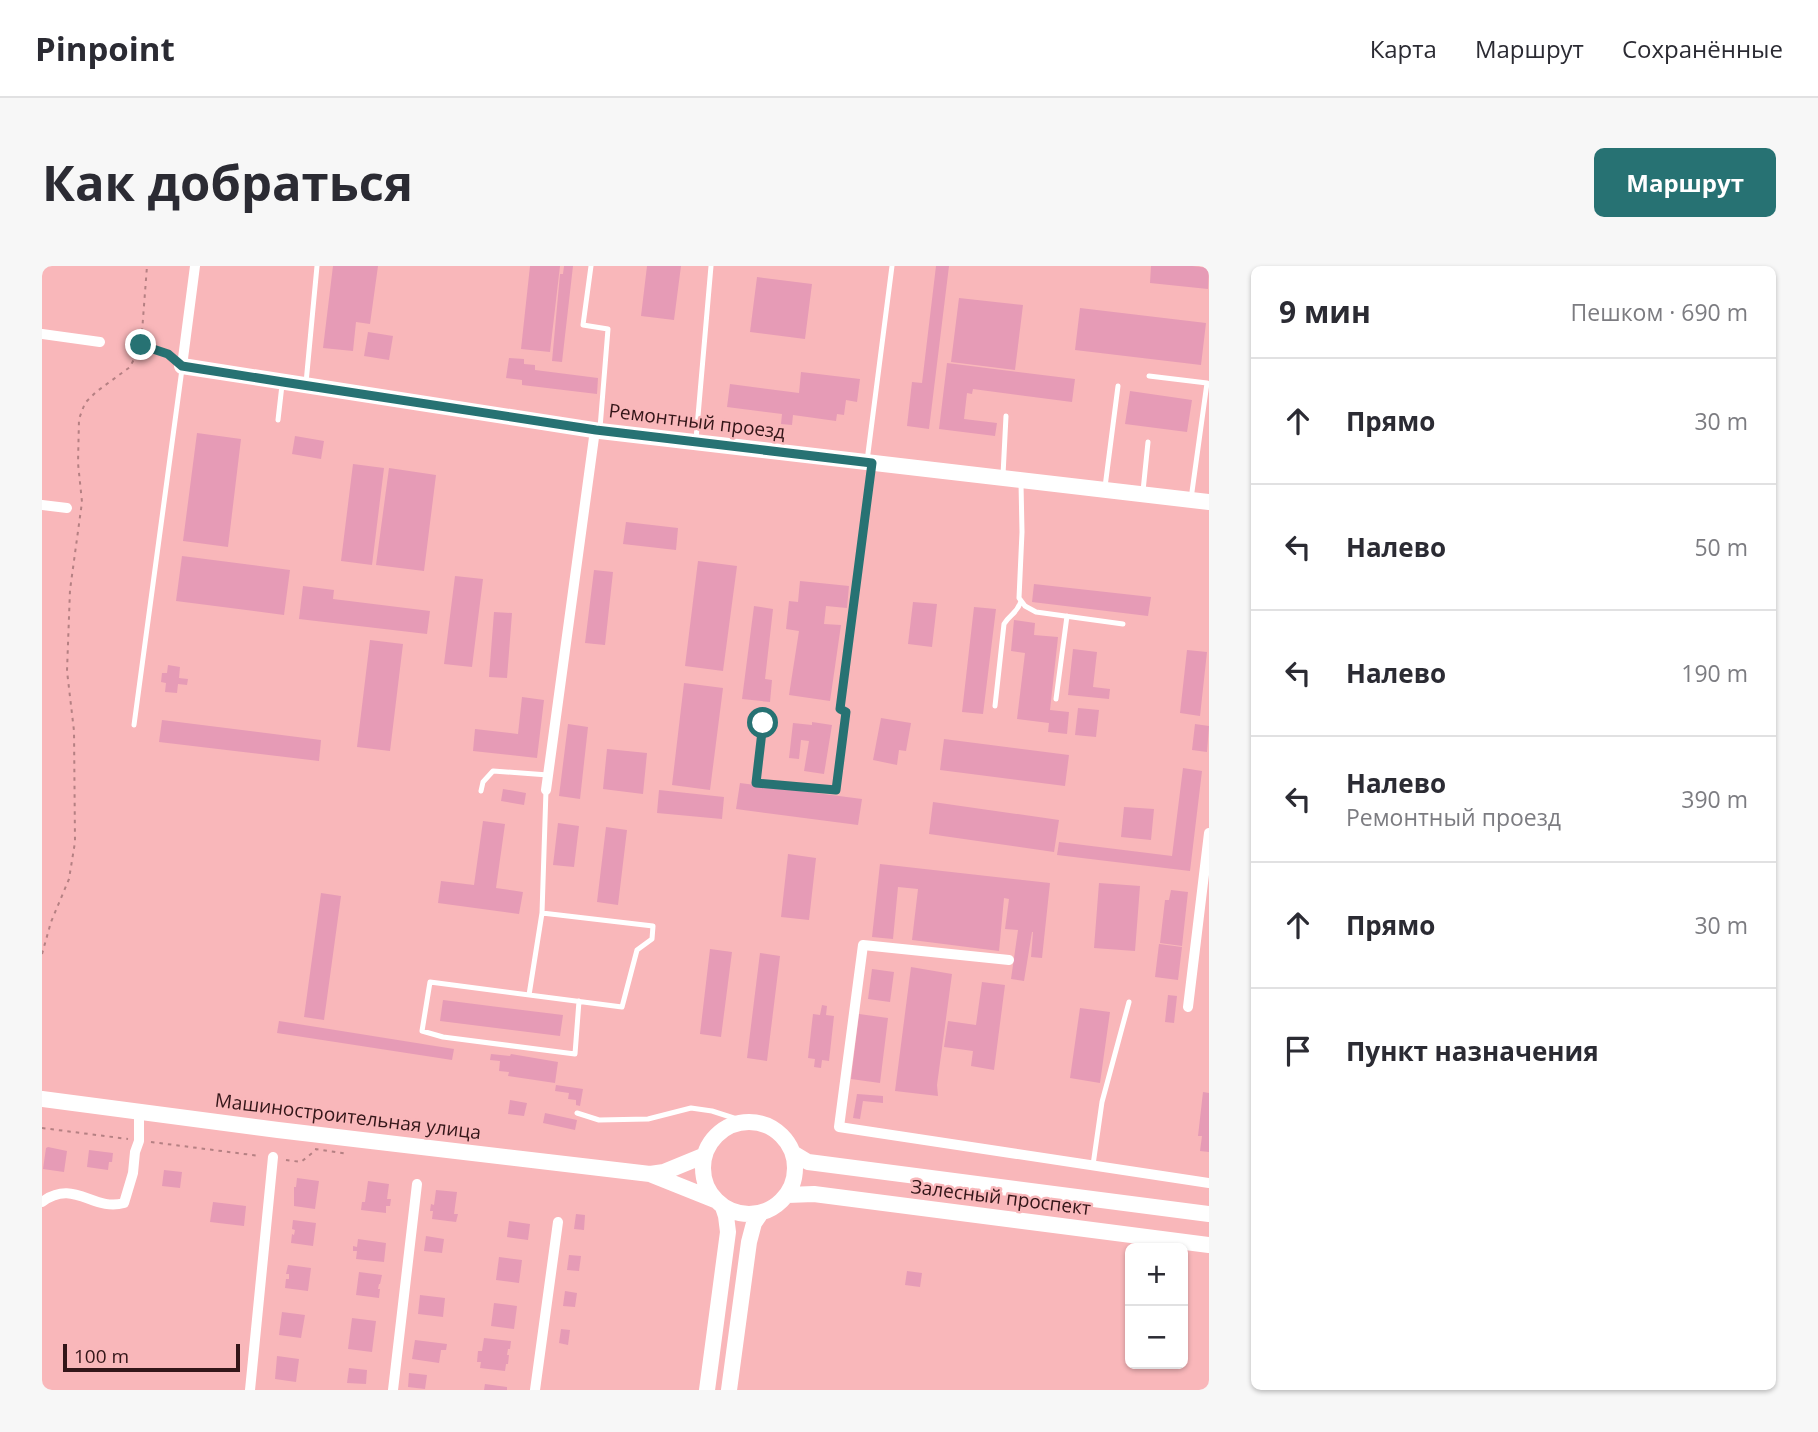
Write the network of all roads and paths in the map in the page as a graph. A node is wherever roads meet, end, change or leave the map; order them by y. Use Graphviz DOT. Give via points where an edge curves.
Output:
graph roads {
  1 [pos="147,266"];
  2 [pos="195,266"];
  3 [pos="317,266"];
  4 [pos="591,266"];
  5 [pos="711,266"];
  6 [pos="884,266"];
  7 [pos="892,267"];
  8 [pos="42,334"];
  9 [pos="100,342"];
  10 [pos="141,345"];
  11 [pos="182,366"];
  12 [pos="1149,376"];
  13 [pos="283,382"];
  14 [pos="306,386"];
  15 [pos="1118,386"];
  16 [pos="1006,416"];
  17 [pos="278,420"];
  18 [pos="598,431"];
  19 [pos="695,442"];
  20 [pos="1148,442"];
  21 [pos="869,462"];
  22 [pos="1003,478"];
  23 [pos="1021,480"];
  24 [pos="1104,490"];
  25 [pos="1143,494"];
  26 [pos="1191,500"];
  27 [pos="1209,502"];
  28 [pos="42,505"];
  29 [pos="67,508"];
  30 [pos="1021,601"];
  31 [pos="1067,616"];
  32 [pos="1123,624"];
  33 [pos="1056,699"];
  34 [pos="995,706"];
  35 [pos="763,723"];
  36 [pos="134,725"];
  37 [pos="548,775"];
  38 [pos="546,790"];
  39 [pos="481,791"];
  40 [pos="1209,834"];
  41 [pos="542,913"];
  42 [pos="42,954"];
  43 [pos="1009,960"];
  44 [pos="529,995"];
  45 [pos="579,1001"];
  46 [pos="1129,1002"];
  47 [pos="1188,1006"];
  48 [pos="42,1099"];
  49 [pos="139,1112"];
  50 [pos="577,1113"];
  51 [pos="743,1121"];
  52 [pos="42,1128"];
  53 [pos="139,1141"];
  54 [pos="316,1150"];
  55 [pos="793,1153"];
  56 [pos="703,1156"];
  57 [pos="273,1157"];
  58 [pos="1093,1165"];
  59 [pos="650,1174"];
  60 [pos="1209,1183"];
  61 [pos="417,1184"];
  62 [pos="787,1195"];
  63 [pos="42,1202"];
  64 [pos="719,1203"];
  65 [pos="761,1213"];
  66 [pos="1209,1214"];
  67 [pos="558,1222"];
  68 [pos="1209,1245"];
  69 [pos="250,1390"];
  70 [pos="393,1390"];
  71 [pos="535,1390"];
  72 [pos="707,1390"];
  73 [pos="729,1390"];
  1 -- 10 [label="path"];
  2 -- 11 [label="street"];
  3 -- 14 [label="lane"];
  4 -- 18 [label="lane" via="583,325 608,329"];
  5 -- 19 [label="lane"];
  6 -- 7 [label="lane"];
  7 -- 21 [label="lane"];
  8 -- 9 [label="street"];
  10 -- 11 [label="path" via="168,354"];
  10 -- 42 [label="path" via="130,367 85,403 79,419 82,502 70,590 68,671 74,731 75,842 69,879"];
  11 -- 13 [label="street, Ремонтный проезд"];
  11 -- 36 [label="lane"];
  12 -- 26 [label="lane" via="1207,383"];
  13 -- 14 [label="street, Ремонтный проезд"];
  13 -- 17 [label="lane"];
  14 -- 18 [label="street, Ремонтный проезд"];
  15 -- 24 [label="lane"];
  16 -- 22 [label="lane"];
  18 -- 19 [label="street, Ремонтный проезд"];
  18 -- 37 [label="street"];
  19 -- 21 [label="street, Ремонтный проезд"];
  20 -- 25 [label="lane"];
  21 -- 22 [label="street, Ремонтный проезд"];
  21 -- 35 [label="lane" via="840,709 846,712 836,790 756,783"];
  22 -- 23 [label="street, Ремонтный проезд"];
  23 -- 24 [label="street, Ремонтный проезд"];
  23 -- 30 [label="lane"];
  24 -- 25 [label="street, Ремонтный проезд"];
  25 -- 26 [label="street, Ремонтный проезд"];
  26 -- 27 [label="street, Ремонтный проезд"];
  28 -- 29 [label="street"];
  30 -- 31 [label="lane" via="1036,612"];
  30 -- 34 [label="lane" via="1004,624"];
  31 -- 32 [label="lane"];
  31 -- 33 [label="lane"];
  37 -- 38 [label="street"];
  37 -- 39 [label="lane" via="493,771"];
  38 -- 41 [label="lane"];
  40 -- 47 [label="street"];
  41 -- 44 [label="lane"];
  41 -- 45 [label="lane" via="653,926 652,939 637,950 622,1007"];
  43 -- 58 [label="street" via="863,945 839,1127"];
  44 -- 45 [label="lane"];
  44 -- 45 [label="lane" via="430,982 422,1031 575,1054"];
  46 -- 58 [label="lane" via="1102,1101"];
  48 -- 49 [label="street, Машиностроительная улица"];
  49 -- 53 [label="street"];
  49 -- 59 [label="street, Машиностроительная улица"];
  50 -- 51 [label="lane" via="599,1119 648,1119 691,1108"];
  51 -- 55 [label="street" via="774,1128"];
  51 -- 56 [label="street" via="718,1133"];
  52 -- 53 [label="path"];
  53 -- 57 [label="path"];
  53 -- 63 [label="street" via="124,1203 101,1203 71,1193 53,1194"];
  54 -- 57 [label="path" via="301,1162"];
  55 -- 62 [label="street" via="793,1182"];
  55 -- 66 [label="street, Залесный проспект" via="808,1162"];
  56 -- 59 [label="street, Машиностроительная улица"];
  56 -- 64 [label="street" via="704,1181"];
  57 -- 69 [label="street"];
  58 -- 60 [label="street"];
  59 -- 64 [label="street, Машиностроительная улица"];
  61 -- 70 [label="street"];
  62 -- 65 [label="street"];
  62 -- 68 [label="street, Залесный проспект" via="814,1194"];
  64 -- 65 [label="street" via="735,1213"];
  64 -- 72 [label="street" via="728,1232"];
  65 -- 73 [label="street" via="748,1242"];
  67 -- 71 [label="street"];
}
